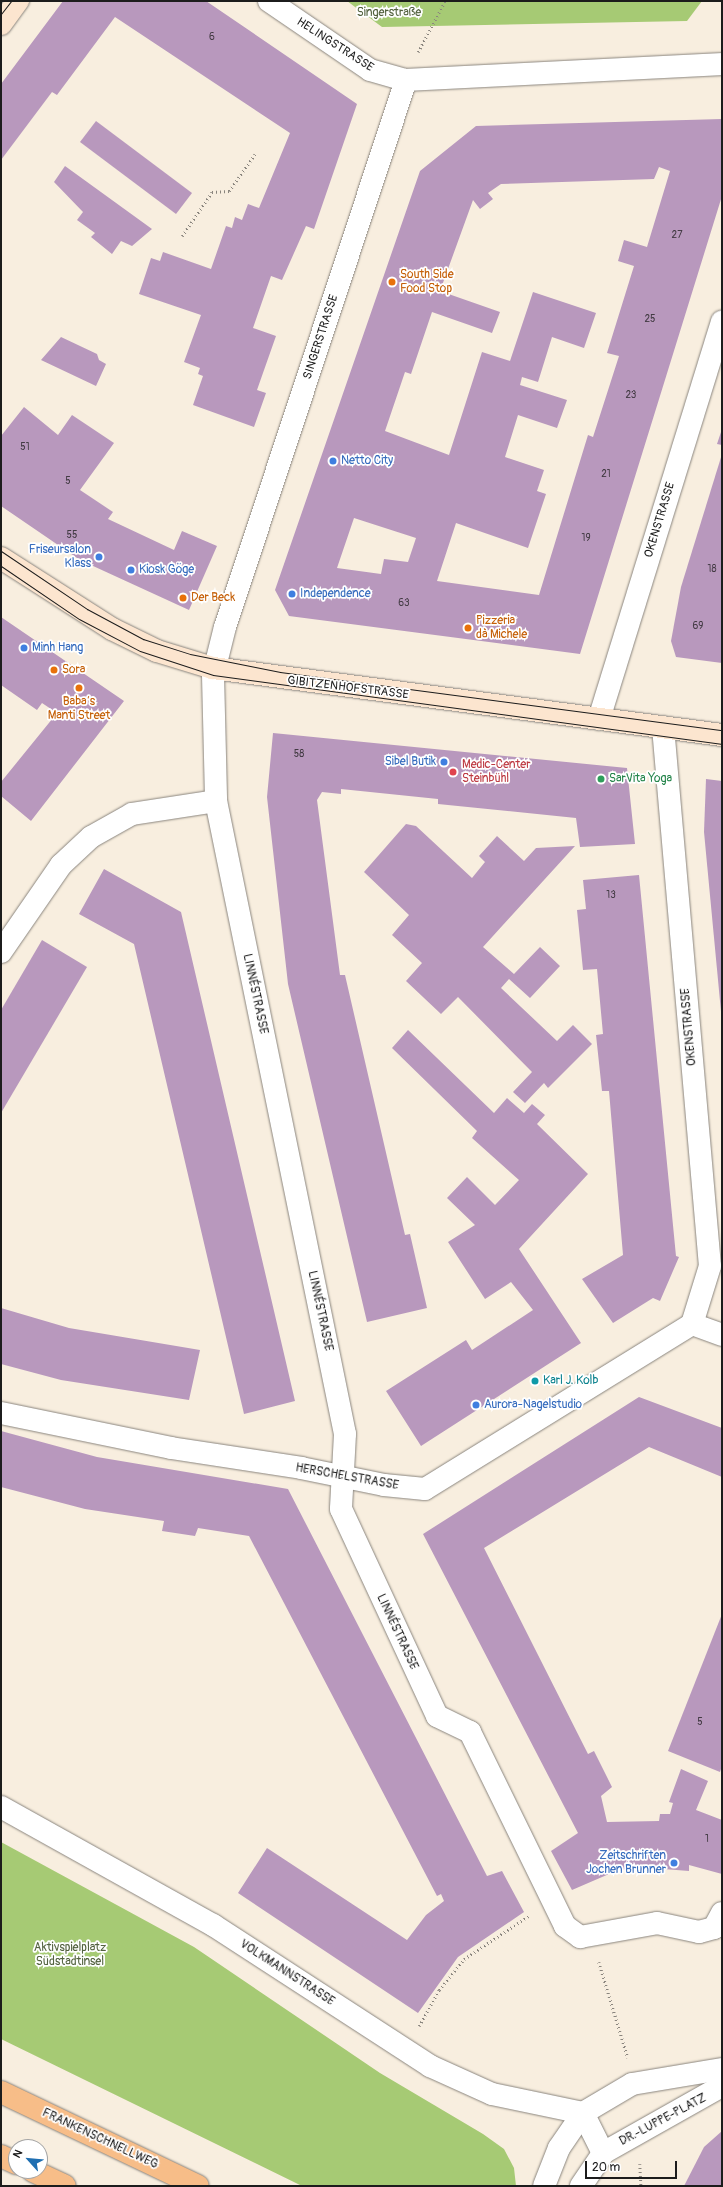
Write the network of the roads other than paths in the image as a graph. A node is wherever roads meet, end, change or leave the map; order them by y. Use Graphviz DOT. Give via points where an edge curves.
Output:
graph roads {
  1 [pos="18,1"];
  2 [pos="268,1"];
  3 [pos="1,24"];
  4 [pos="722,64"];
  5 [pos="406,80"];
  6 [pos="722,322"];
  7 [pos="1,558"];
  8 [pos="213,668"];
  9 [pos="599,719"];
  10 [pos="662,727"];
  11 [pos="722,735"];
  12 [pos="216,801"];
  13 [pos="1,952"];
  14 [pos="692,1324"];
  15 [pos="722,1335"];
  16 [pos="1,1413"];
  17 [pos="343,1477"];
  18 [pos="1,1806"];
  19 [pos="722,1913"];
  20 [pos="722,2069"];
  21 [pos="722,2086"];
  22 [pos="1,2092"];
  23 [pos="583,2113"];
  24 [pos="603,2153"];
  25 [pos="48,2178"];
  26 [pos="65,2186"];
  27 [pos="198,2186"];
  28 [pos="544,2186"];
  29 [pos="581,2186"];
  1 -- 3 [label="main road"];
  2 -- 5 [label="street, HELINGSTRASSE" via="370,70"];
  4 -- 5 [label="street"];
  5 -- 8 [label="street, SINGERSTRASSE"];
  6 -- 9 [label="street, OKENSTRASSE"];
  7 -- 8 [label="main road, GIBITZENHOFSTRASSE" via="112,629 163,654"];
  8 -- 9 [label="main road, GIBITZENHOFSTRASSE"];
  8 -- 12 [label="street, LINNÉSTRASSE"];
  9 -- 10 [label="main road, GIBITZENHOFSTRASSE"];
  10 -- 11 [label="main road, GIBITZENHOFSTRASSE"];
  10 -- 14 [label="street, OKENSTRASSE" via="710,1266"];
  12 -- 13 [label="street" via="132,814 90,837 61,865"];
  12 -- 17 [label="street, LINNÉSTRASSE" via="345,1434"];
  14 -- 15 [label="street"];
  14 -- 17 [label="street, HERSCHELSTRASSE" via="425,1489"];
  16 -- 17 [label="street, HERSCHELSTRASSE" via="171,1448"];
  17 -- 19 [label="street, LINNÉSTRASSE" via="341,1509 437,1716 470,1732 565,1926 580,1937 657,1923 699,1932 714,1928"];
  18 -- 23 [label="street, VOLKMANNSTRASSE" via="213,1925 430,2066 492,2094"];
  20 -- 23 [label="street" via="632,2084"];
  21 -- 24 [label="street, DR.-LUPPE-PLATZ"];
  22 -- 27 [label="highway, FRANKENSCHNELLWEG"];
  23 -- 24 [label="street"];
  23 -- 28 [label="street" via="559,2148"];
  24 -- 29 [label="street"];
  25 -- 26 [label="highway"];
}
